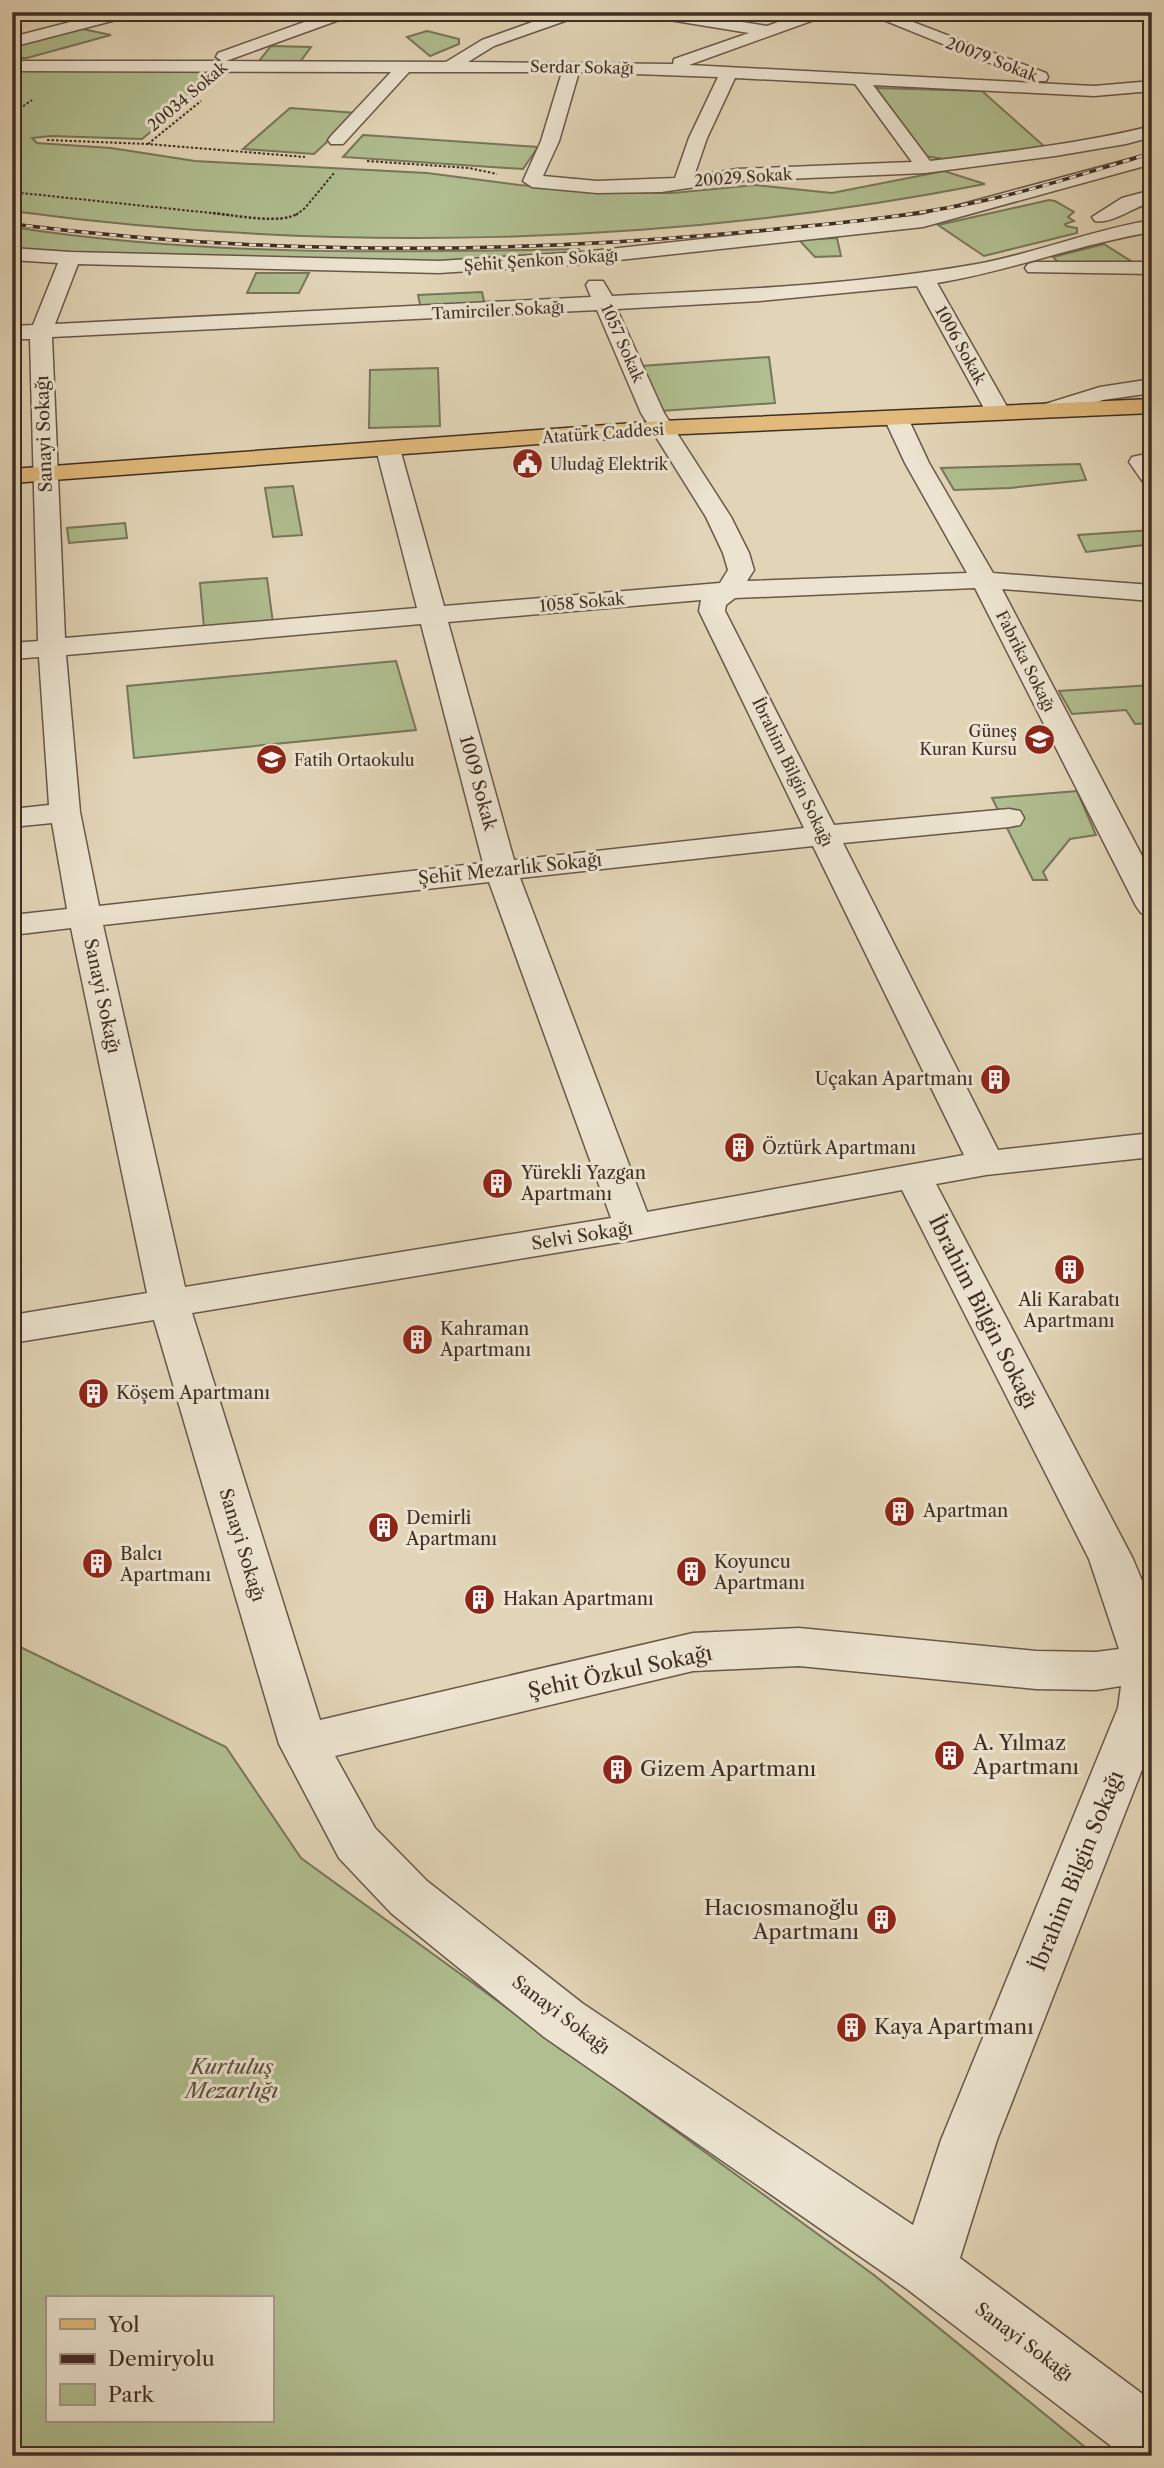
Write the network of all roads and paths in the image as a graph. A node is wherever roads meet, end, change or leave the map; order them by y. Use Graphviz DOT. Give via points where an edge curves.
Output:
graph roads {
  1 [pos="129,12"];
  2 [pos="347,12"];
  3 [pos="576,12"];
  4 [pos="651,12"];
  5 [pos="822,12"];
  6 [pos="872,12"];
  7 [pos="768,32"];
  8 [pos="12,43"];
  9 [pos="12,66"];
  10 [pos="199,66"];
  11 [pos="241,66"];
  12 [pos="405,66"];
  13 [pos="452,66"];
  14 [pos="572,67"];
  15 [pos="665,69"];
  16 [pos="729,72"];
  17 [pos="860,79"];
  18 [pos="1152,86"];
  19 [pos="1074,90"];
  20 [pos="1094,92"];
  21 [pos="1140,114"];
  22 [pos="1152,131"];
  23 [pos="47,139"];
  24 [pos="337,140"];
  25 [pos="148,144"];
  26 [pos="333,158"];
  27 [pos="1152,158"];
  28 [pos="925,167"];
  29 [pos="532,181"];
  30 [pos="683,181"];
  31 [pos="1064,184"];
  32 [pos="12,192"];
  33 [pos="1152,196"];
  34 [pos="1109,224"];
  35 [pos="1152,226"];
  36 [pos="1152,253"];
  37 [pos="12,254"];
  38 [pos="71,258"];
  39 [pos="582,258"];
  40 [pos="1152,268"];
  41 [pos="983,269"];
  42 [pos="924,279"];
  43 [pos="606,304"];
  44 [pos="41,332"];
  45 [pos="12,333"];
  46 [pos="1152,386"];
  47 [pos="1152,406"];
  48 [pos="1050,410"];
  49 [pos="998,412"];
  50 [pos="896,418"];
  51 [pos="661,428"];
  52 [pos="388,449"];
  53 [pos="29,476"];
  54 [pos="984,580"];
  55 [pos="728,590"];
  56 [pos="1152,593"];
  57 [pos="433,614"];
  58 [pos="52,648"];
  59 [pos="12,651"];
  60 [pos="65,813"];
  61 [pos="12,818"];
  62 [pos="1009,818"];
  63 [pos="824,835"];
  64 [pos="501,870"];
  65 [pos="1152,906"];
  66 [pos="85,917"];
  67 [pos="12,925"];
  68 [pos="1152,1145"];
  69 [pos="986,1163"];
  70 [pos="914,1177"];
  71 [pos="634,1227"];
  72 [pos="169,1303"];
  73 [pos="12,1329"];
  74 [pos="1149,1664"];
  75 [pos="303,1744"];
  76 [pos="927,2269"];
  77 [pos="1152,2439"];
  1 -- 8 [label="street"];
  2 -- 10 [label="street"];
  3 -- 13 [label="street" via="488,43"];
  4 -- 7 [label="street"];
  5 -- 7 [label="street"];
  6 -- 19 [label="street, 20079 Sokak"];
  7 -- 15 [label="street"];
  9 -- 10 [label="street, Serdar Sokağı"];
  10 -- 11 [label="street, Serdar Sokağı"];
  11 -- 12 [label="street, Serdar Sokağı"];
  11 -- 25 [label="path, 20034 Sokak"];
  12 -- 13 [label="street, Serdar Sokağı"];
  12 -- 24 [label="street"];
  13 -- 14 [label="street, Serdar Sokağı"];
  14 -- 15 [label="street, Serdar Sokağı"];
  14 -- 29 [label="street" via="550,142"];
  15 -- 16 [label="street, Serdar Sokağı"];
  16 -- 17 [label="street, Serdar Sokağı"];
  16 -- 30 [label="street"];
  17 -- 19 [label="street, Serdar Sokağı"];
  17 -- 28 [label="street"];
  18 -- 20 [label="street, Serdar Sokağı"];
  19 -- 20 [label="street, Serdar Sokağı"];
  20 -- 21 [label="street"];
  22 -- 28 [label="street, 20029 Sokak" via="1055,151"];
  23 -- 25 [label="path"];
  24 -- 26 [label="path"];
  25 -- 26 [label="path"];
  26 -- 29 [label="path" via="469,168"];
  26 -- 32 [label="path" via="336,171 293,217 257,218"];
  27 -- 31 [label="street, Şehit Şenkon Sokağı"];
  28 -- 30 [label="street, 20029 Sokak"];
  29 -- 30 [label="street, 20029 Sokak" via="597,187"];
  31 -- 34 [label="street"];
  31 -- 39 [label="street, Şehit Şenkon Sokağı" via="914,222"];
  33 -- 34 [label="street" via="1129,202"];
  34 -- 35 [label="street"];
  34 -- 36 [label="street" via="1125,242"];
  34 -- 41 [label="street, Tamirciler Sokağı"];
  37 -- 38 [label="street, Şehit Şenkon Sokağı"];
  38 -- 39 [label="street, Şehit Şenkon Sokağı" via="439,267"];
  38 -- 44 [label="street, Sanayi Sokağı"];
  39 -- 43 [label="street, 1057 Sokak"];
  40 -- 41 [label="street, Tamirciler Sokağı"];
  41 -- 42 [label="street, Tamirciler Sokağı"];
  42 -- 43 [label="street, Tamirciler Sokağı"];
  42 -- 49 [label="street, 1006 Sokak"];
  43 -- 44 [label="street, Tamirciler Sokağı"];
  43 -- 51 [label="street, 1057 Sokak"];
  44 -- 45 [label="street, Tamirciler Sokağı"];
  44 -- 53 [label="street, Sanayi Sokağı"];
  46 -- 48 [label="street" via="1107,391"];
  47 -- 48 [label="main road, Atatürk Caddesi"];
  48 -- 49 [label="main road, Atatürk Caddesi"];
  49 -- 50 [label="main road, Atatürk Caddesi"];
  50 -- 51 [label="main road, Atatürk Caddesi"];
  50 -- 54 [label="street, Fabrika Sokağı"];
  51 -- 52 [label="main road, Atatürk Caddesi"];
  51 -- 55 [label="street, İbrahim Bilgin Sokağı" via="739,559 741,569"];
  52 -- 53 [label="main road, Atatürk Caddesi"];
  52 -- 57 [label="street, 1009 Sokak"];
  53 -- 58 [label="street, Sanayi Sokağı"];
  54 -- 55 [label="street, 1058 Sokak"];
  54 -- 56 [label="street, 1058 Sokak"];
  54 -- 65 [label="street, Fabrika Sokağı"];
  55 -- 57 [label="street, 1058 Sokak"];
  55 -- 63 [label="street, İbrahim Bilgin Sokağı" via="713,602 712,611"];
  57 -- 58 [label="street, 1058 Sokak"];
  57 -- 64 [label="street, 1009 Sokak"];
  58 -- 59 [label="street, 1058 Sokak"];
  58 -- 60 [label="street, Sanayi Sokağı"];
  60 -- 61 [label="street"];
  60 -- 66 [label="street, Sanayi Sokağı"];
  62 -- 63 [label="street, Şehit Mezarlık Sokağı"];
  63 -- 64 [label="street, Şehit Mezarlık Sokağı"];
  63 -- 69 [label="street, İbrahim Bilgin Sokağı"];
  64 -- 66 [label="street, Şehit Mezarlık Sokağı"];
  64 -- 71 [label="street, 1009 Sokak"];
  66 -- 67 [label="street, Şehit Mezarlık Sokağı"];
  66 -- 72 [label="street, Sanayi Sokağı"];
  68 -- 69 [label="street, Selvi Sokağı"];
  69 -- 70 [label="street, Selvi Sokağı"];
  70 -- 71 [label="street, Selvi Sokağı"];
  70 -- 74 [label="street, İbrahim Bilgin Sokağı" via="1111,1559"];
  71 -- 72 [label="street, Selvi Sokağı"];
  72 -- 73 [label="street, Selvi Sokağı"];
  72 -- 75 [label="street, Sanayi Sokağı"];
  74 -- 75 [label="street, Şehit Özkul Sokağı" via="1096,1671 1048,1670 799,1647 693,1652"];
  74 -- 76 [label="street, İbrahim Bilgin Sokağı" via="1142,1708 968,2140"];
  75 -- 76 [label="street, Sanayi Sokağı" via="357,1843 409,1897 563,2020"];
  76 -- 77 [label="street, Sanayi Sokağı"];
}
